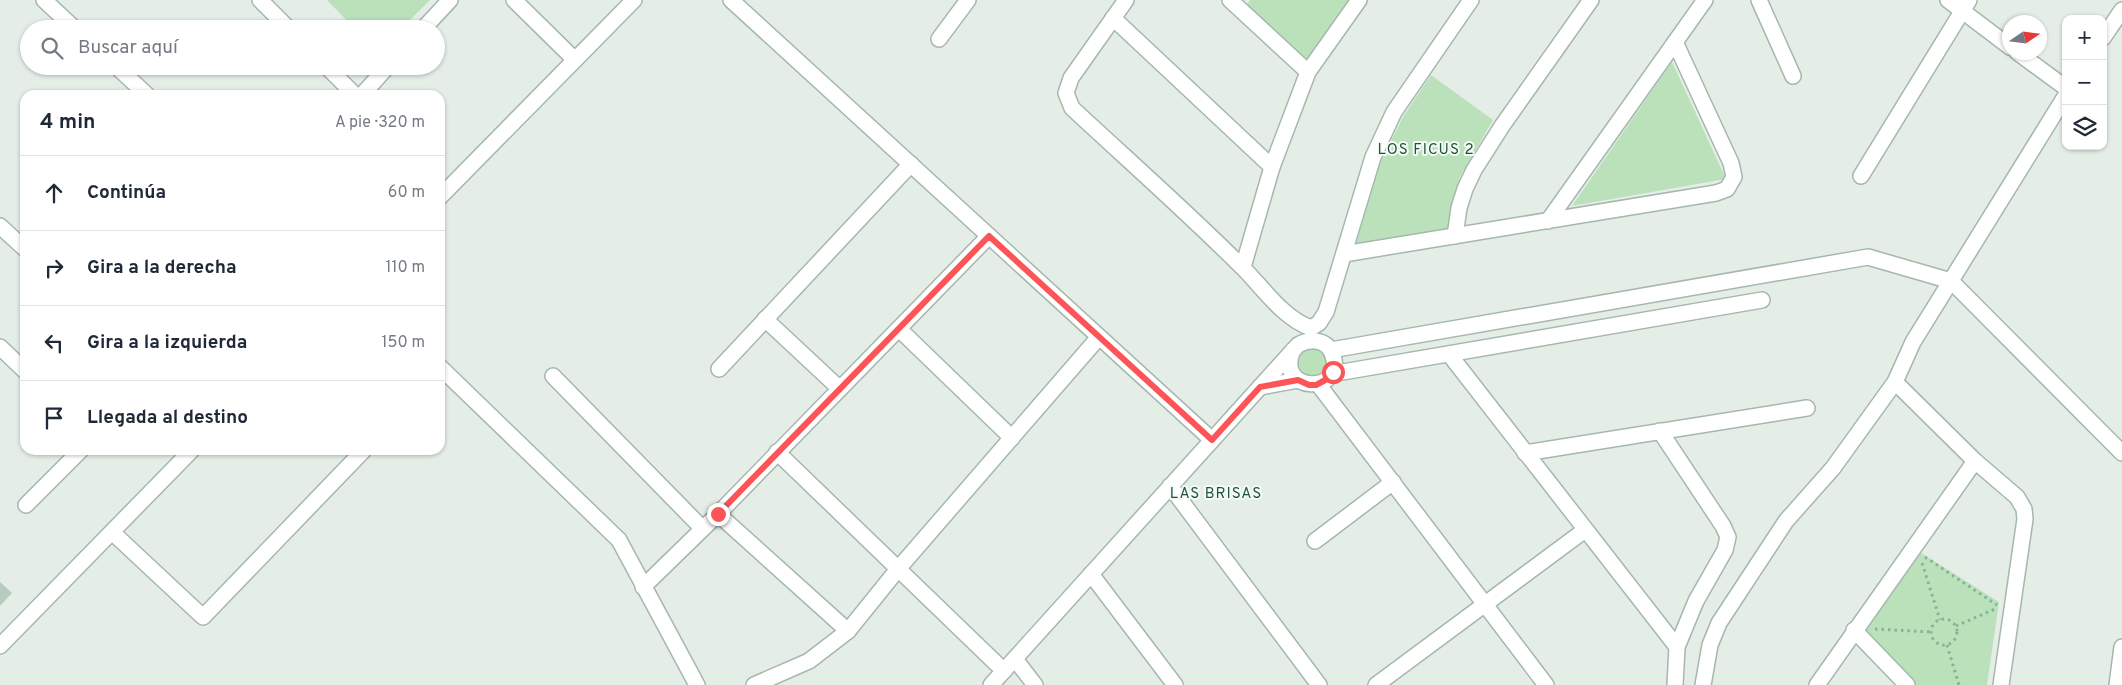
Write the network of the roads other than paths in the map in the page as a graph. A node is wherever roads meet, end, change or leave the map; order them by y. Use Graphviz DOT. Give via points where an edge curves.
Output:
graph roads {
  1 [pos="44,0"];
  2 [pos="260,0"];
  3 [pos="450,0"];
  4 [pos="514,0"];
  5 [pos="634,0"];
  6 [pos="731,0"];
  7 [pos="968,0"];
  8 [pos="1126,0"];
  9 [pos="1360,0"];
  10 [pos="1471,0"];
  11 [pos="1591,0"];
  12 [pos="1705,0"];
  13 [pos="1759,0"];
  14 [pos="1948,0"];
  15 [pos="1236,2"];
  16 [pos="1966,5"];
  17 [pos="2122,10"];
  18 [pos="1113,18"];
  19 [pos="65,20"];
  20 [pos="279,20"];
  21 [pos="431,20"];
  22 [pos="2107,32"];
  23 [pos="939,39"];
  24 [pos="2002,39"];
  25 [pos="1675,42"];
  26 [pos="575,60"];
  27 [pos="2028,60"];
  28 [pos="1308,72"];
  29 [pos="126,75"];
  30 [pos="335,75"];
  31 [pos="380,75"];
  32 [pos="1793,76"];
  33 [pos="2062,85"];
  34 [pos="142,90"];
  35 [pos="350,90"];
  36 [pos="366,90"];
  37 [pos="2062,101"];
  38 [pos="911,164"];
  39 [pos="1272,167"];
  40 [pos="1861,176"];
  41 [pos="445,187"];
  42 [pos="1548,221"];
  43 [pos="0,226"];
  44 [pos="989,236"];
  45 [pos="1455,236"];
  46 [pos="20,244"];
  47 [pos="1344,254"];
  48 [pos="1243,268"];
  49 [pos="1951,280"];
  50 [pos="1762,300"];
  51 [pos="766,319"];
  52 [pos="899,329"];
  53 [pos="1311,334"];
  54 [pos="1099,337"];
  55 [pos="0,347"];
  56 [pos="1293,350"];
  57 [pos="1331,350"];
  58 [pos="1449,354"];
  59 [pos="20,365"];
  60 [pos="719,369"];
  61 [pos="445,372"];
  62 [pos="1331,374"];
  63 [pos="553,376"];
  64 [pos="1298,380"];
  65 [pos="1895,382"];
  66 [pos="1318,384"];
  67 [pos="1260,387"];
  68 [pos="840,389"];
  69 [pos="1807,408"];
  70 [pos="1660,431"];
  71 [pos="1012,438"];
  72 [pos="1212,440"];
  73 [pos="777,452"];
  74 [pos="1525,453"];
  75 [pos="2122,453"];
  76 [pos="76,455"];
  77 [pos="187,455"];
  78 [pos="359,455"];
  79 [pos="1975,461"];
  80 [pos="1393,482"];
  81 [pos="1170,486"];
  82 [pos="26,504"];
  83 [pos="718,514"];
  84 [pos="702,528"];
  85 [pos="1585,530"];
  86 [pos="112,532"];
  87 [pos="1315,541"];
  88 [pos="898,569"];
  89 [pos="1091,574"];
  90 [pos="643,587"];
  91 [pos="1486,604"];
  92 [pos="1860,629"];
  93 [pos="848,631"];
  94 [pos="0,646"];
  95 [pos="1677,646"];
  96 [pos="2122,647"];
  97 [pos="1015,659"];
  98 [pos="1004,671"];
  99 [pos="697,685"];
  100 [pos="754,685"];
  101 [pos="991,685"];
  102 [pos="1035,685"];
  103 [pos="1175,685"];
  104 [pos="1319,685"];
  105 [pos="1376,685"];
  106 [pos="1546,685"];
  107 [pos="1675,685"];
  108 [pos="1703,685"];
  109 [pos="1816,685"];
  110 [pos="1907,685"];
  111 [pos="2001,685"];
  112 [pos="2117,685"];
  1 -- 19 [label="street"];
  2 -- 20 [label="street"];
  3 -- 21 [label="street"];
  4 -- 26 [label="street"];
  5 -- 26 [label="street"];
  6 -- 38 [label="street"];
  7 -- 23 [label="street"];
  8 -- 18 [label="street"];
  9 -- 28 [label="street"];
  10 -- 47 [label="street" via="1394,112 1373,157"];
  11 -- 45 [label="street" via="1474,170 1459,208"];
  12 -- 25 [label="street"];
  13 -- 32 [label="street"];
  14 -- 16 [label="street"];
  15 -- 28 [label="street"];
  16 -- 24 [label="street"];
  16 -- 40 [label="street"];
  17 -- 22 [label="street"];
  18 -- 39 [label="street"];
  18 -- 48 [label="street" via="1071,78 1066,94 1068,101"];
  25 -- 42 [label="street"];
  25 -- 42 [label="street" via="1731,163 1732,184 1716,193"];
  26 -- 41 [label="street"];
  27 -- 33 [label="street"];
  28 -- 39 [label="street"];
  29 -- 34 [label="street"];
  30 -- 35 [label="street"];
  31 -- 36 [label="street"];
  37 -- 49 [label="street"];
  38 -- 44 [label="street"];
  38 -- 51 [label="street"];
  39 -- 48 [label="street"];
  42 -- 45 [label="street"];
  43 -- 46 [label="street"];
  44 -- 52 [label="street"];
  44 -- 54 [label="street"];
  45 -- 47 [label="street"];
  47 -- 53 [label="street" via="1326,312"];
  48 -- 53 [label="street"];
  49 -- 57 [label="street" via="1877,259 1856,258"];
  49 -- 65 [label="street" via="1913,342"];
  49 -- 75 [label="street"];
  50 -- 58 [label="street"];
  51 -- 60 [label="street"];
  51 -- 68 [label="street"];
  52 -- 68 [label="street"];
  52 -- 71 [label="street"];
  53 -- 56 [label="street"];
  53 -- 57 [label="street"];
  54 -- 71 [label="street"];
  54 -- 72 [label="street"];
  55 -- 59 [label="street"];
  56 -- 64 [label="street" via="1290,365"];
  56 -- 67 [label="street"];
  57 -- 62 [label="street" via="1334,364"];
  58 -- 62 [label="street"];
  58 -- 74 [label="street"];
  61 -- 90 [label="street" via="612,531"];
  62 -- 66 [label="street"];
  63 -- 84 [label="street"];
  64 -- 66 [label="street" via="1309,385"];
  64 -- 67 [label="street"];
  65 -- 79 [label="street"];
  65 -- 108 [label="street" via="1833,468 1786,522 1719,623 1710,646"];
  66 -- 80 [label="street"];
  67 -- 72 [label="street"];
  68 -- 73 [label="street"];
  69 -- 70 [label="street"];
  70 -- 74 [label="street"];
  70 -- 95 [label="street" via="1728,537 1725,550 1696,601"];
  71 -- 88 [label="street"];
  72 -- 81 [label="street"];
  73 -- 83 [label="street"];
  73 -- 88 [label="street"];
  74 -- 85 [label="street"];
  76 -- 82 [label="street"];
  77 -- 86 [label="street"];
  78 -- 86 [label="street" via="203,617"];
  79 -- 92 [label="street"];
  79 -- 111 [label="street" via="2017,497 2024,509"];
  80 -- 87 [label="street"];
  80 -- 91 [label="street"];
  81 -- 89 [label="street"];
  81 -- 104 [label="street"];
  83 -- 84 [label="street"];
  83 -- 93 [label="street"];
  84 -- 90 [label="street"];
  85 -- 91 [label="street"];
  85 -- 95 [label="street"];
  86 -- 94 [label="street"];
  88 -- 93 [label="street"];
  88 -- 98 [label="street"];
  89 -- 97 [label="street"];
  89 -- 103 [label="street"];
  90 -- 99 [label="street"];
  91 -- 105 [label="street"];
  91 -- 106 [label="street"];
  92 -- 109 [label="street"];
  92 -- 110 [label="street"];
  93 -- 100 [label="street" via="810,661"];
  95 -- 107 [label="street"];
  96 -- 112 [label="street"];
  97 -- 98 [label="street"];
  97 -- 102 [label="street"];
  98 -- 101 [label="street"];
}
